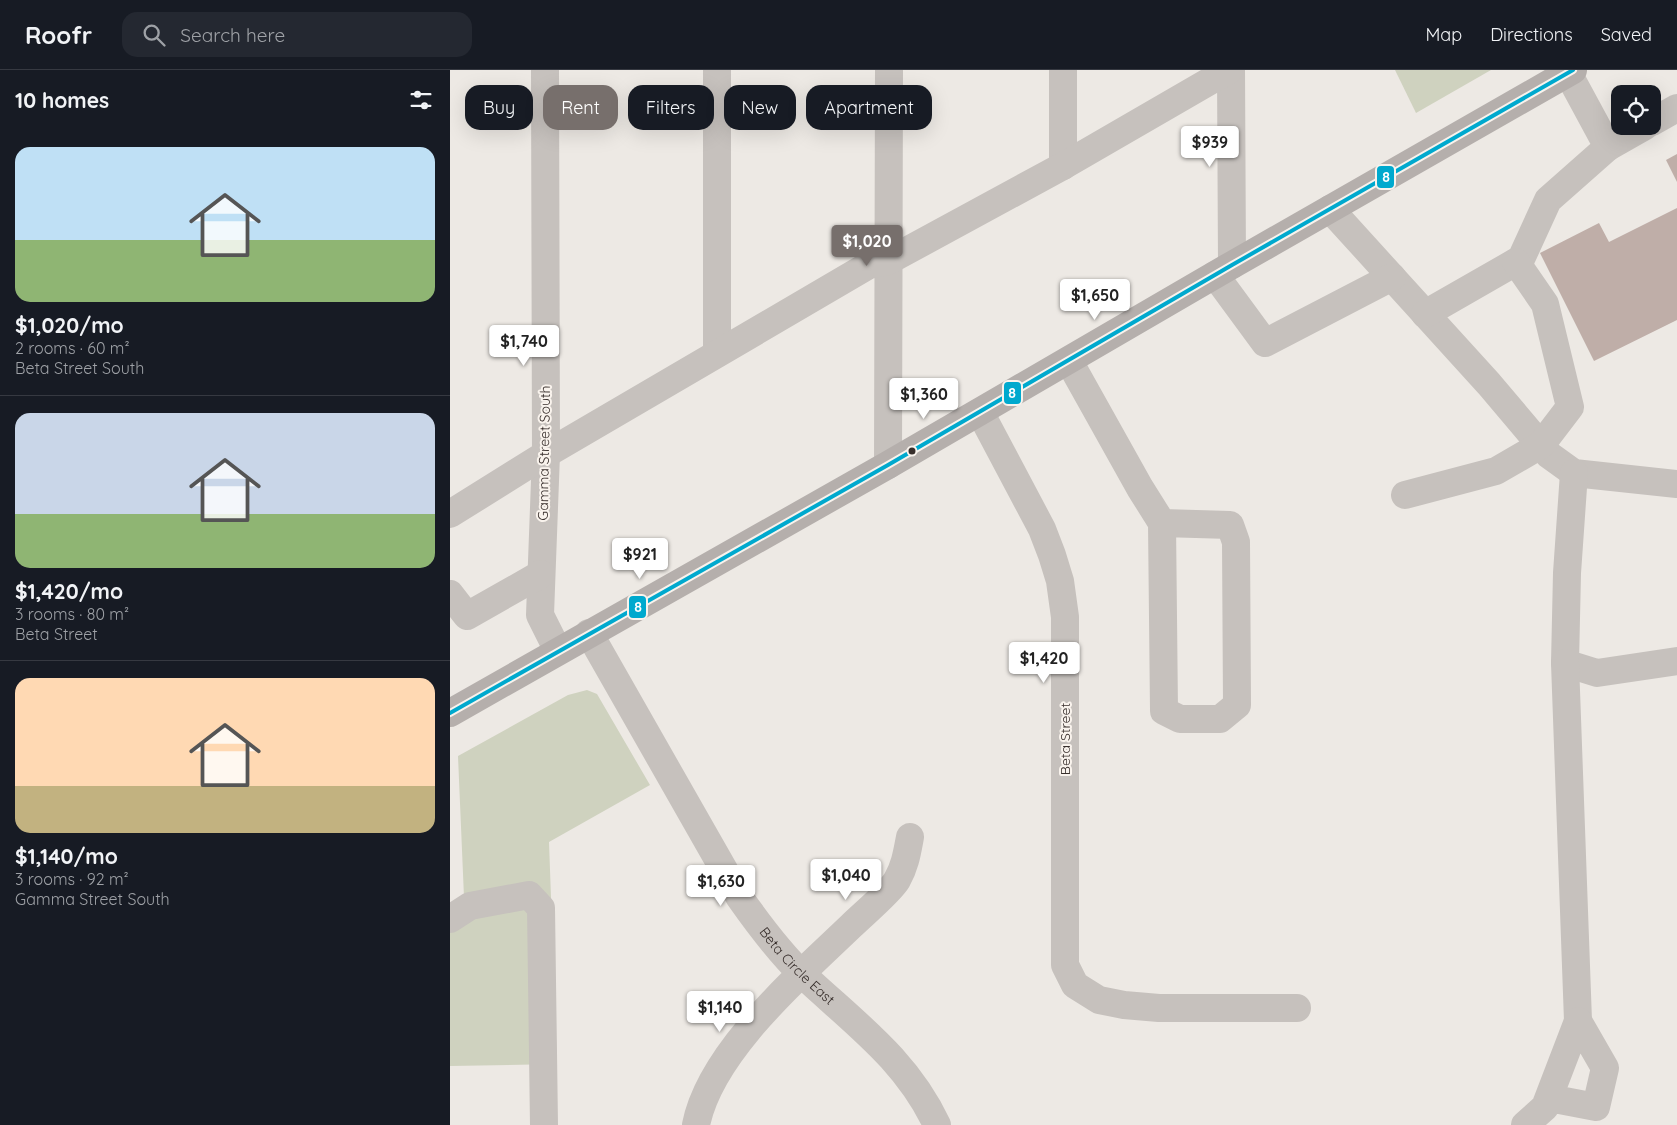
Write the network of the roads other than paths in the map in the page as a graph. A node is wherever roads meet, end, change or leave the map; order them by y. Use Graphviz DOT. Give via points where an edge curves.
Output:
graph roads {
  1 [pos="545,70"];
  2 [pos="717,70"];
  3 [pos="889,70"];
  4 [pos="1063,70"];
  5 [pos="1230,70"];
  6 [pos="1570,71"];
  7 [pos="1677,108"];
  8 [pos="1661,117"];
  9 [pos="1629,135"];
  10 [pos="1608,147"];
  11 [pos="1063,166"];
  12 [pos="1330,209"];
  13 [pos="888,261"];
  14 [pos="1516,262"];
  15 [pos="1224,270"];
  16 [pos="1392,278"];
  17 [pos="1425,314"];
  18 [pos="717,354"];
  19 [pos="1069,361"];
  20 [pos="980,412"];
  21 [pos="1540,445"];
  22 [pos="546,454"];
  23 [pos="888,465"];
  24 [pos="1574,473"];
  25 [pos="1677,484"];
  26 [pos="1405,495"];
  27 [pos="450,514"];
  28 [pos="1162,523"];
  29 [pos="541,574"];
  30 [pos="450,594"];
  31 [pos="590,633"];
  32 [pos="558,651"];
  33 [pos="1677,661"];
  34 [pos="1565,663"];
  35 [pos="450,713"];
  36 [pos="910,837"];
  37 [pos="450,918"];
  38 [pos="801,973"];
  39 [pos="1297,1008"];
  40 [pos="1578,1021"];
  41 [pos="1548,1110"];
  42 [pos="544,1125"];
  43 [pos="696,1125"];
  44 [pos="937,1125"];
  45 [pos="1525,1125"];
  1 -- 22 [label="street, Gamma Street South"];
  2 -- 18 [label="street"];
  3 -- 13 [label="street"];
  4 -- 11 [label="street"];
  5 -- 11 [label="street"];
  5 -- 15 [label="street"];
  6 -- 10 [label="street"];
  6 -- 12 [label="main road"];
  7 -- 8 [label="street"];
  9 -- 10 [label="street"];
  10 -- 14 [label="street" via="1548,200 1521,259"];
  11 -- 13 [label="street"];
  12 -- 15 [label="main road"];
  12 -- 16 [label="street"];
  13 -- 18 [label="street" via="869,265"];
  13 -- 23 [label="street"];
  14 -- 17 [label="street"];
  14 -- 21 [label="street" via="1545,304 1570,407"];
  15 -- 16 [label="street" via="1265,343"];
  15 -- 19 [label="main road"];
  16 -- 17 [label="street"];
  17 -- 21 [label="street"];
  18 -- 22 [label="street"];
  19 -- 20 [label="main road"];
  19 -- 28 [label="street"];
  20 -- 23 [label="main road"];
  20 -- 39 [label="street, Beta Street" via="1042,529 1060,581 1065,616 1065,965 1075,985 1099,1000 1124,1005"];
  21 -- 24 [label="street"];
  21 -- 26 [label="street" via="1496,471"];
  22 -- 27 [label="street"];
  22 -- 29 [label="street, Gamma Street South"];
  23 -- 31 [label="main road"];
  24 -- 25 [label="street"];
  24 -- 34 [label="street"];
  28 -- 28 [label="street" via="1164,712 1180,719 1220,719 1237,705 1236,542 1230,525"];
  29 -- 30 [label="street" via="467,616"];
  29 -- 32 [label="street, Gamma Street South" via="540,615"];
  31 -- 32 [label="main road"];
  31 -- 38 [label="street, Beta Circle East" via="740,898 761,929"];
  32 -- 35 [label="main road"];
  33 -- 34 [label="street" via="1597,674"];
  34 -- 40 [label="street"];
  36 -- 38 [label="street" via="906,860 896,882"];
  37 -- 42 [label="street" via="470,906 529,895 541,908"];
  38 -- 43 [label="street" via="751,1026 730,1054 710,1085"];
  38 -- 44 [label="street, Beta Circle East" via="907,1074"];
  40 -- 41 [label="street"];
  40 -- 41 [label="street" via="1604,1068 1596,1107"];
  41 -- 45 [label="street"];
}
